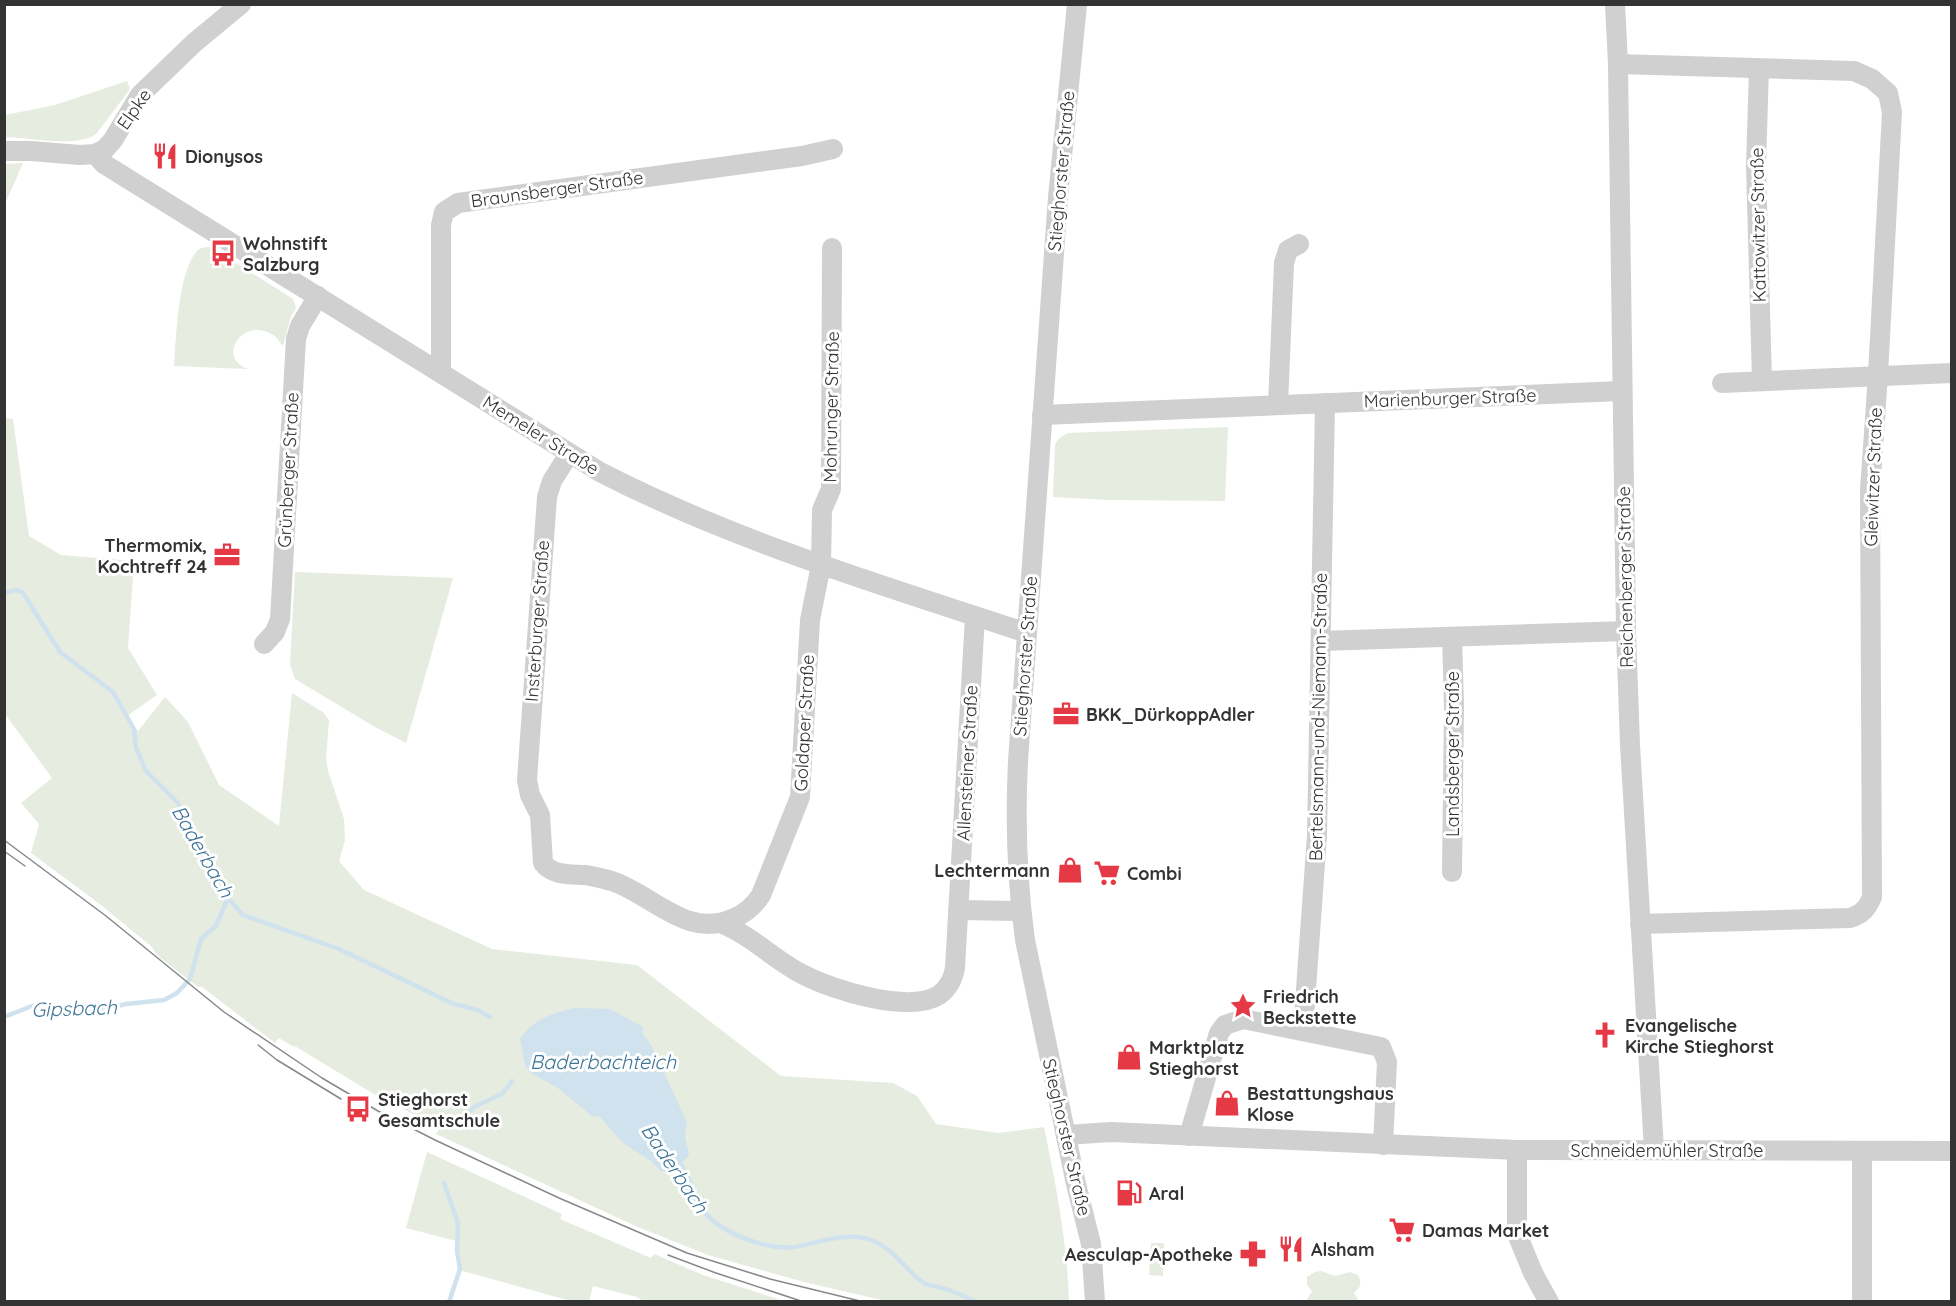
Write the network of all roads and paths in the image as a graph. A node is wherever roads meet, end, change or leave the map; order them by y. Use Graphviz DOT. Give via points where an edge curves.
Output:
graph roads {
  1 [pos="241,4"];
  2 [pos="1077,4"];
  3 [pos="1615,4"];
  4 [pos="1618,64"];
  5 [pos="1758,69"];
  6 [pos="833,149"];
  7 [pos="4,151"];
  8 [pos="95,154"];
  9 [pos="1299,243"];
  10 [pos="832,248"];
  11 [pos="318,296"];
  12 [pos="441,373"];
  13 [pos="1952,373"];
  14 [pos="1878,375"];
  15 [pos="1762,381"];
  16 [pos="1722,383"];
  17 [pos="1622,391"];
  18 [pos="1325,403"];
  19 [pos="1278,405"];
  20 [pos="1042,415"];
  21 [pos="569,454"];
  22 [pos="821,565"];
  23 [pos="975,616"];
  24 [pos="1626,632"];
  25 [pos="1028,633"];
  26 [pos="1452,637"];
  27 [pos="1321,641"];
  28 [pos="264,644"];
  29 [pos="530,795"];
  30 [pos="1452,872"];
  31 [pos="755,905"];
  32 [pos="958,910"];
  33 [pos="1021,911"];
  34 [pos="720,923"];
  35 [pos="1640,924"];
  36 [pos="762,947"];
  37 [pos="1303,1031"];
  38 [pos="1066,1135"];
  39 [pos="1189,1136"];
  40 [pos="1383,1145"];
  41 [pos="1517,1150"];
  42 [pos="1654,1150"];
  43 [pos="1862,1151"];
  44 [pos="1952,1151"];
  45 [pos="1095,1300"];
  46 [pos="1549,1302"];
  47 [pos="1862,1302"];
  1 -- 8 [label="street, Elpke" via="141,95 113,140"];
  2 -- 20 [label="street, Stieghorster Straße"];
  3 -- 4 [label="street, Reichenberger Straße"];
  4 -- 5 [label="street, Gleiwitzer Straße"];
  4 -- 17 [label="street, Reichenberger Straße"];
  5 -- 14 [label="street, Gleiwitzer Straße" via="1854,70 1888,93 1892,112"];
  5 -- 15 [label="street, Kattowitzer Straße" via="1756,165"];
  6 -- 12 [label="street, Braunsberger Straße" via="458,203 444,212 441,225"];
  7 -- 8 [label="street"];
  8 -- 11 [label="street, Memeler Straße" via="104,164"];
  9 -- 19 [label="street" via="1288,250 1284,263"];
  10 -- 22 [label="street, Mohrunger Straße" via="831,489 822,510"];
  11 -- 12 [label="street, Memeler Straße"];
  11 -- 28 [label="street, Grünberger Straße" via="296,339 280,619"];
  12 -- 21 [label="street, Memeler Straße"];
  13 -- 14 [label="street"];
  14 -- 15 [label="street"];
  14 -- 35 [label="street, Gleiwitzer Straße" via="1870,490 1873,883 1868,908 1850,918"];
  15 -- 16 [label="street"];
  17 -- 18 [label="street, Marienburger Straße"];
  17 -- 24 [label="street, Reichenberger Straße"];
  18 -- 19 [label="street, Marienburger Straße"];
  18 -- 27 [label="street, Bertelsmann-und-Niemann-Straße"];
  19 -- 20 [label="street, Marienburger Straße"];
  20 -- 25 [label="street, Stieghorster Straße"];
  21 -- 22 [label="street, Memeler Straße" via="685,513"];
  21 -- 29 [label="street, Insterburger Straße" via="552,481 544,513 527,780"];
  22 -- 23 [label="street, Memeler Straße"];
  22 -- 31 [label="street, Goldaper Straße" via="810,620 800,797"];
  23 -- 25 [label="street, Memeler Straße"];
  23 -- 32 [label="street, Allensteiner Straße"];
  24 -- 26 [label="street"];
  24 -- 35 [label="street, Reichenberger Straße"];
  25 -- 33 [label="street, Stieghorster Straße" via="1016,803"];
  26 -- 27 [label="street"];
  26 -- 30 [label="street, Landsberger Straße"];
  27 -- 37 [label="street, Bertelsmann-und-Niemann-Straße" via="1317,835"];
  29 -- 34 [label="street, Allensteiner Straße" via="540,815 541,857 547,869 602,878 636,891 680,918"];
  31 -- 34 [label="street, Allensteiner Straße"];
  31 -- 36 [label="street" via="754,932"];
  32 -- 33 [label="street"];
  32 -- 36 [label="street, Allensteiner Straße" via="952,982 938,996 928,999 882,999 838,989 800,973"];
  33 -- 38 [label="street, Stieghorster Straße"];
  34 -- 36 [label="street, Allensteiner Straße"];
  35 -- 42 [label="street, Reichenberger Straße"];
  37 -- 39 [label="street" via="1243,1019 1225,1025 1217,1039"];
  37 -- 40 [label="street" via="1381,1047 1387,1062"];
  38 -- 39 [label="street, Schneidemühler Straße" via="1111,1132"];
  38 -- 45 [label="street, Stieghorster Straße" via="1091,1244"];
  39 -- 40 [label="street, Schneidemühler Straße"];
  40 -- 41 [label="street, Schneidemühler Straße"];
  41 -- 42 [label="street, Schneidemühler Straße"];
  41 -- 46 [label="street" via="1517,1234"];
  42 -- 43 [label="street, Schneidemühler Straße"];
  43 -- 44 [label="street, Schneidemühler Straße"];
  43 -- 47 [label="street"];
}
